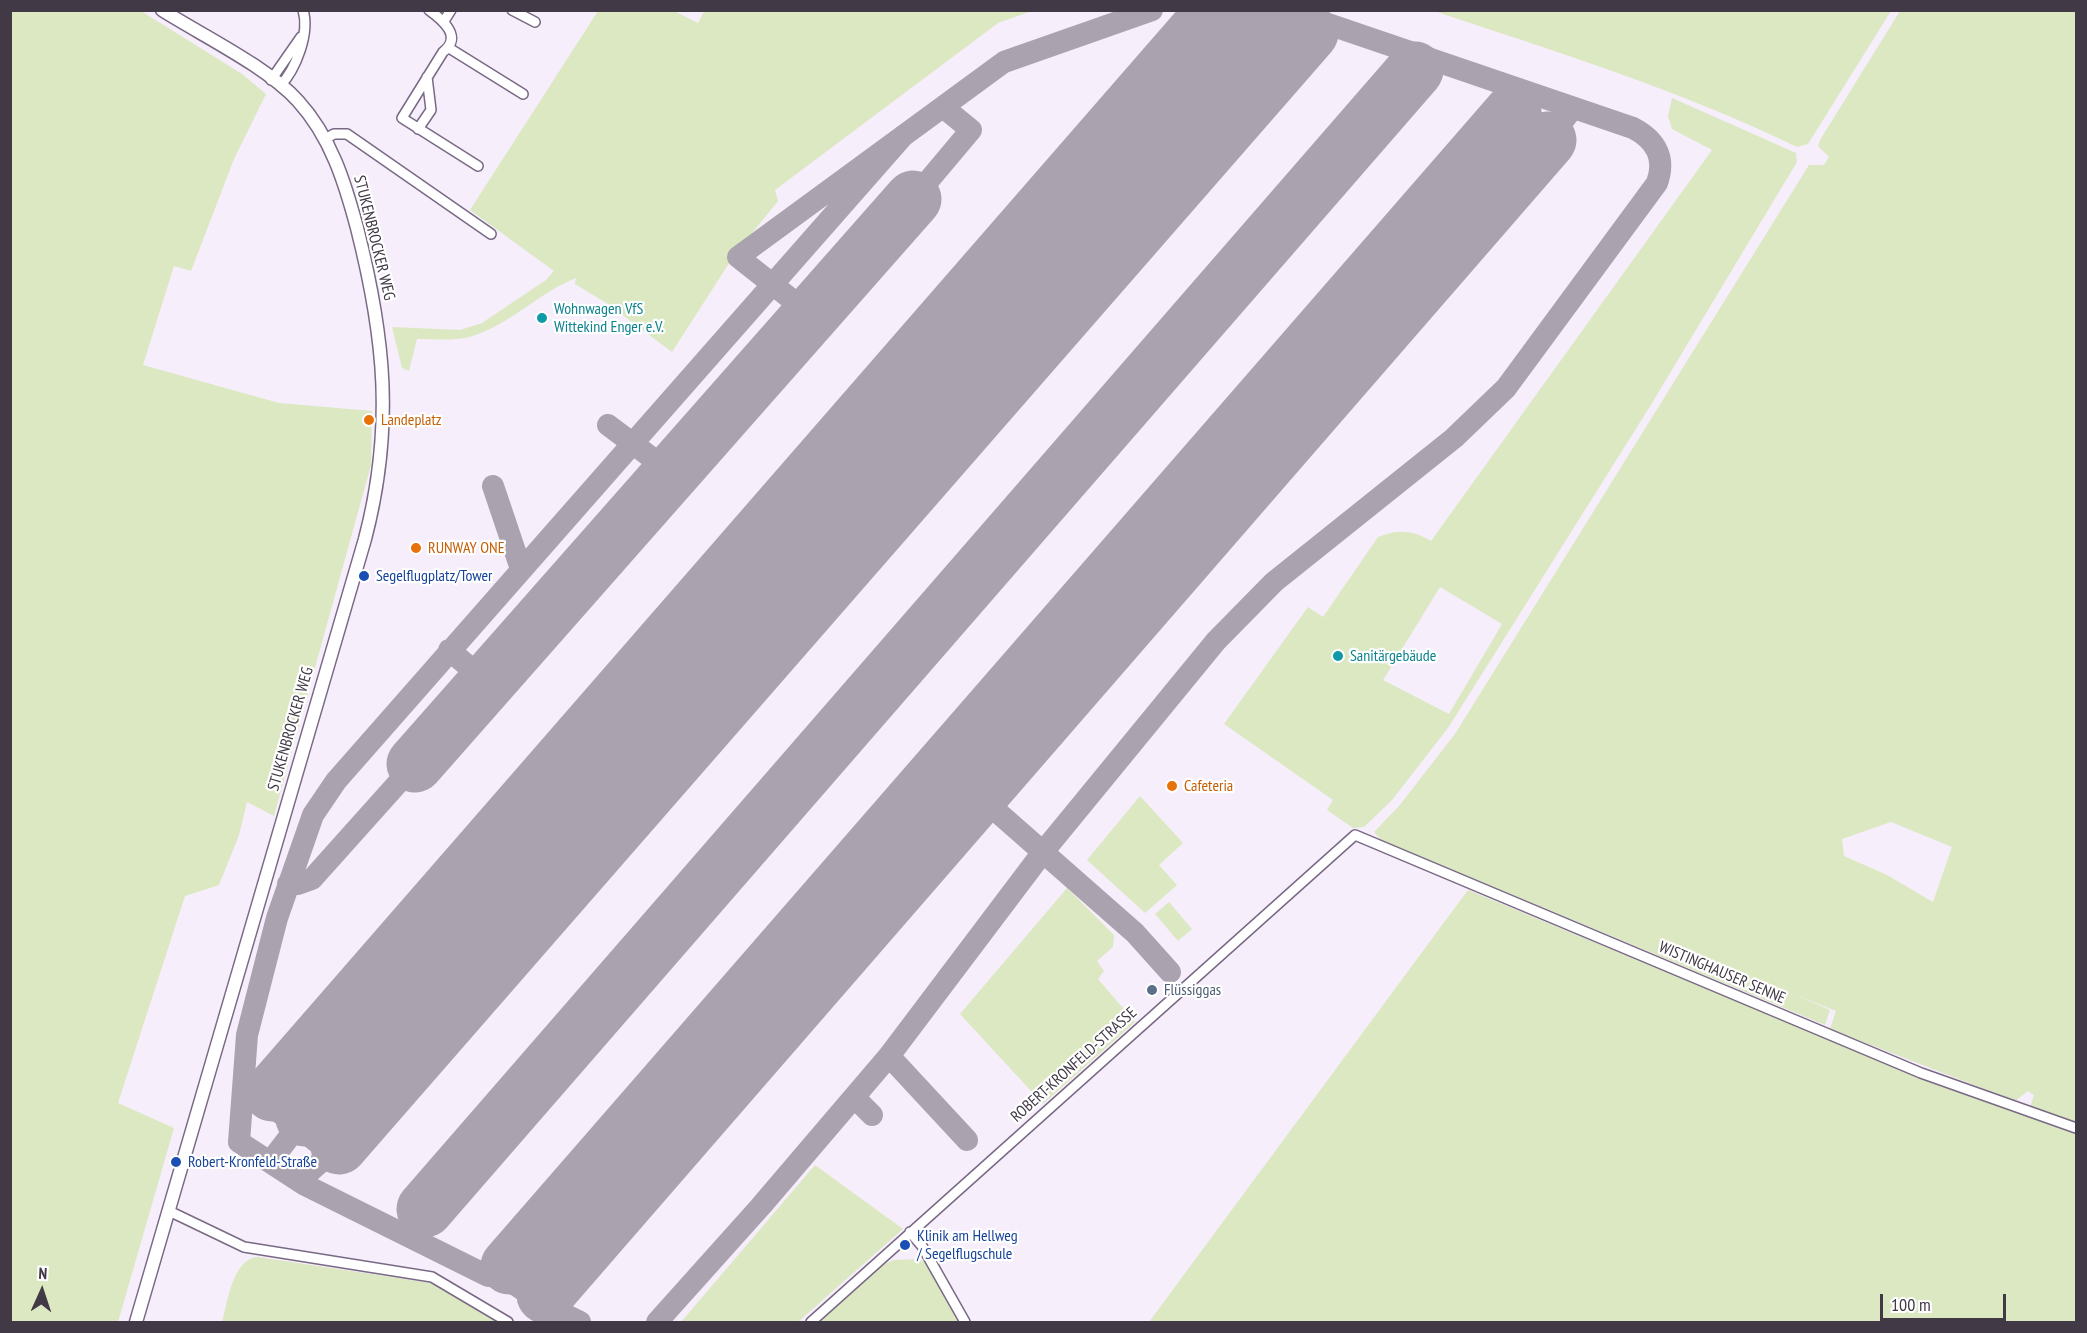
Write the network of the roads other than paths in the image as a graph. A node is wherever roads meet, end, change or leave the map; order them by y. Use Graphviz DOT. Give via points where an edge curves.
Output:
graph roads {
  1 [pos="162,10"];
  2 [pos="303,10"];
  3 [pos="429,10"];
  4 [pos="451,10"];
  5 [pos="512,10"];
  6 [pos="444,21"];
  7 [pos="535,22"];
  8 [pos="449,48"];
  9 [pos="427,77"];
  10 [pos="276,83"];
  11 [pos="523,94"];
  12 [pos="418,129"];
  13 [pos="325,139"];
  14 [pos="478,166"];
  15 [pos="491,234"];
  16 [pos="1360,835"];
  17 [pos="2076,1128"];
  18 [pos="168,1211"];
  19 [pos="910,1232"];
  20 [pos="136,1323"];
  21 [pos="508,1323"];
  22 [pos="811,1323"];
  23 [pos="965,1323"];
  1 -- 10 [label="street, STUKENBROCKER WEG"];
  2 -- 10 [label="street" via="302,34"];
  3 -- 6 [label="street"];
  4 -- 6 [label="street"];
  5 -- 7 [label="street"];
  6 -- 8 [label="street" via="452,38"];
  8 -- 9 [label="street"];
  8 -- 11 [label="street"];
  9 -- 12 [label="street" via="431,110"];
  9 -- 12 [label="street" via="402,117"];
  10 -- 13 [label="street, STUKENBROCKER WEG" via="297,100"];
  12 -- 14 [label="street"];
  13 -- 15 [label="street, STUKENBROCKER WEG" via="347,134"];
  13 -- 18 [label="street, STUKENBROCKER WEG" via="352,208 381,340 381,462 358,564"];
  16 -- 17 [label="street, WISTINGHAUSER SENNE" via="1867,1051"];
  16 -- 19 [label="street, ROBERT-KRONFELD-STRASSE" via="1353,836"];
  18 -- 20 [label="street, STUKENBROCKER WEG"];
  18 -- 21 [label="street" via="244,1247 432,1277"];
  19 -- 22 [label="street, ROBERT-KRONFELD-STRASSE"];
  19 -- 23 [label="street" via="922,1246"];
}
